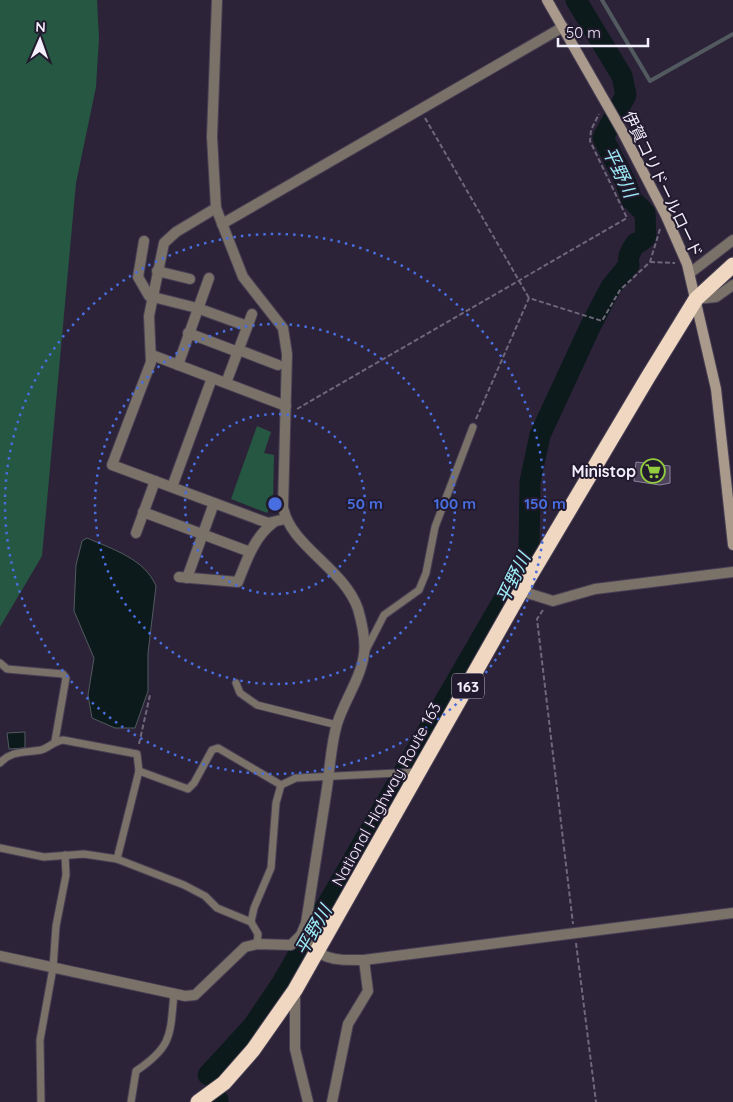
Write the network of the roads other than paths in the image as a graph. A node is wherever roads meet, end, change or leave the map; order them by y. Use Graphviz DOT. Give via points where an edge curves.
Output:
graph roads {
  1 [pos="217,0"];
  2 [pos="547,0"];
  3 [pos="562,27"];
  4 [pos="216,208"];
  5 [pos="222,224"];
  6 [pos="733,240"];
  7 [pos="144,241"];
  8 [pos="733,265"];
  9 [pos="688,268"];
  10 [pos="157,271"];
  11 [pos="209,278"];
  12 [pos="190,279"];
  13 [pos="733,285"];
  14 [pos="152,298"];
  15 [pos="696,299"];
  16 [pos="197,308"];
  17 [pos="252,314"];
  18 [pos="248,326"];
  19 [pos="188,333"];
  20 [pos="238,351"];
  21 [pos="152,355"];
  22 [pos="178,365"];
  23 [pos="278,365"];
  24 [pos="212,378"];
  25 [pos="226,383"];
  26 [pos="286,410"];
  27 [pos="473,427"];
  28 [pos="155,481"];
  29 [pos="172,487"];
  30 [pos="214,503"];
  31 [pos="144,512"];
  32 [pos="285,519"];
  33 [pos="273,524"];
  34 [pos="136,533"];
  35 [pos="202,535"];
  36 [pos="733,545"];
  37 [pos="250,552"];
  38 [pos="733,572"];
  39 [pos="521,591"];
  40 [pos="364,654"];
  41 [pos="0,663"];
  42 [pos="236,683"];
  43 [pos="337,725"];
  44 [pos="55,741"];
  45 [pos="0,763"];
  46 [pos="138,771"];
  47 [pos="415,772"];
  48 [pos="329,776"];
  49 [pos="281,785"];
  50 [pos="0,848"];
  51 [pos="65,855"];
  52 [pos="117,859"];
  53 [pos="733,913"];
  54 [pos="251,922"];
  55 [pos="301,935"];
  56 [pos="257,944"];
  57 [pos="317,952"];
  58 [pos="0,956"];
  59 [pos="364,960"];
  60 [pos="53,968"];
  61 [pos="294,990"];
  62 [pos="174,993"];
  63 [pos="41,1102"];
  64 [pos="131,1102"];
  65 [pos="198,1102"];
  66 [pos="308,1102"];
  67 [pos="332,1102"];
  1 -- 4 [label="street" via="212,137"];
  2 -- 3 [label="street, 伊賀コリドールロード"];
  3 -- 5 [label="street"];
  3 -- 9 [label="street, 伊賀コリドールロード" via="622,131 666,216"];
  4 -- 5 [label="street"];
  4 -- 10 [label="street" via="166,239"];
  5 -- 26 [label="street" via="243,277 282,328 287,354"];
  6 -- 9 [label="street"];
  7 -- 14 [label="street" via="138,277"];
  8 -- 15 [label="highway, National Highway Route 163 / 163"];
  9 -- 15 [label="street, 伊賀コリドールロード"];
  10 -- 12 [label="street"];
  10 -- 14 [label="street"];
  11 -- 16 [label="street"];
  13 -- 15 [label="street" via="716,297"];
  14 -- 16 [label="street"];
  14 -- 21 [label="street" via="148,325"];
  15 -- 36 [label="street, 伊賀コリドールロード" via="716,389"];
  15 -- 39 [label="highway, National Highway Route 163 / 163"];
  16 -- 18 [label="street"];
  16 -- 19 [label="street"];
  17 -- 18 [label="street"];
  18 -- 20 [label="street"];
  19 -- 20 [label="street"];
  19 -- 22 [label="street"];
  20 -- 23 [label="street"];
  20 -- 25 [label="street"];
  21 -- 22 [label="street"];
  21 -- 28 [label="street" via="112,465"];
  22 -- 24 [label="street"];
  24 -- 25 [label="street"];
  24 -- 29 [label="street"];
  25 -- 26 [label="street"];
  26 -- 32 [label="street"];
  27 -- 40 [label="lane" via="435,527 426,573 419,590 384,615"];
  28 -- 29 [label="street"];
  28 -- 31 [label="street"];
  29 -- 30 [label="street"];
  30 -- 33 [label="street"];
  30 -- 35 [label="street"];
  31 -- 34 [label="street"];
  31 -- 35 [label="street"];
  32 -- 33 [label="street"];
  32 -- 40 [label="street" via="290,528 334,571 357,607 364,632"];
  33 -- 37 [label="street"];
  35 -- 37 [label="street"];
  35 -- 37 [label="street" via="183,578 238,582"];
  38 -- 39 [label="street" via="595,589 553,601"];
  39 -- 47 [label="highway, National Highway Route 163 / 163"];
  40 -- 43 [label="street"];
  41 -- 44 [label="lane" via="6,670 63,674 66,678"];
  42 -- 43 [label="lane" via="240,693 256,705"];
  43 -- 48 [label="street"];
  44 -- 45 [label="lane" via="43,750 7,755"];
  44 -- 46 [label="lane" via="137,754"];
  46 -- 49 [label="lane" via="188,788 212,750 218,748"];
  46 -- 52 [label="lane"];
  47 -- 48 [label="lane"];
  47 -- 57 [label="highway, National Highway Route 163 / 163"];
  48 -- 49 [label="lane" via="296,778"];
  48 -- 55 [label="street" via="306,923"];
  49 -- 54 [label="lane" via="276,803 269,878 258,896"];
  50 -- 51 [label="lane" via="44,857"];
  51 -- 52 [label="lane"];
  51 -- 60 [label="lane" via="66,875 56,926"];
  52 -- 54 [label="lane" via="184,884 205,896 217,908"];
  53 -- 59 [label="street"];
  54 -- 56 [label="lane" via="258,934"];
  55 -- 56 [label="street" via="292,945"];
  55 -- 57 [label="street"];
  56 -- 62 [label="street" via="245,947 195,995"];
  57 -- 59 [label="street" via="333,960"];
  57 -- 61 [label="highway, National Highway Route 163 / 163"];
  58 -- 60 [label="street"];
  59 -- 67 [label="street" via="368,991 348,1024"];
  60 -- 62 [label="street"];
  60 -- 63 [label="lane" via="40,1040"];
  61 -- 65 [label="highway, National Highway Route 163 / 163" via="253,1050 224,1083"];
  61 -- 66 [label="street" via="295,1049"];
  62 -- 64 [label="lane" via="170,1037 154,1059 136,1071"];
}
